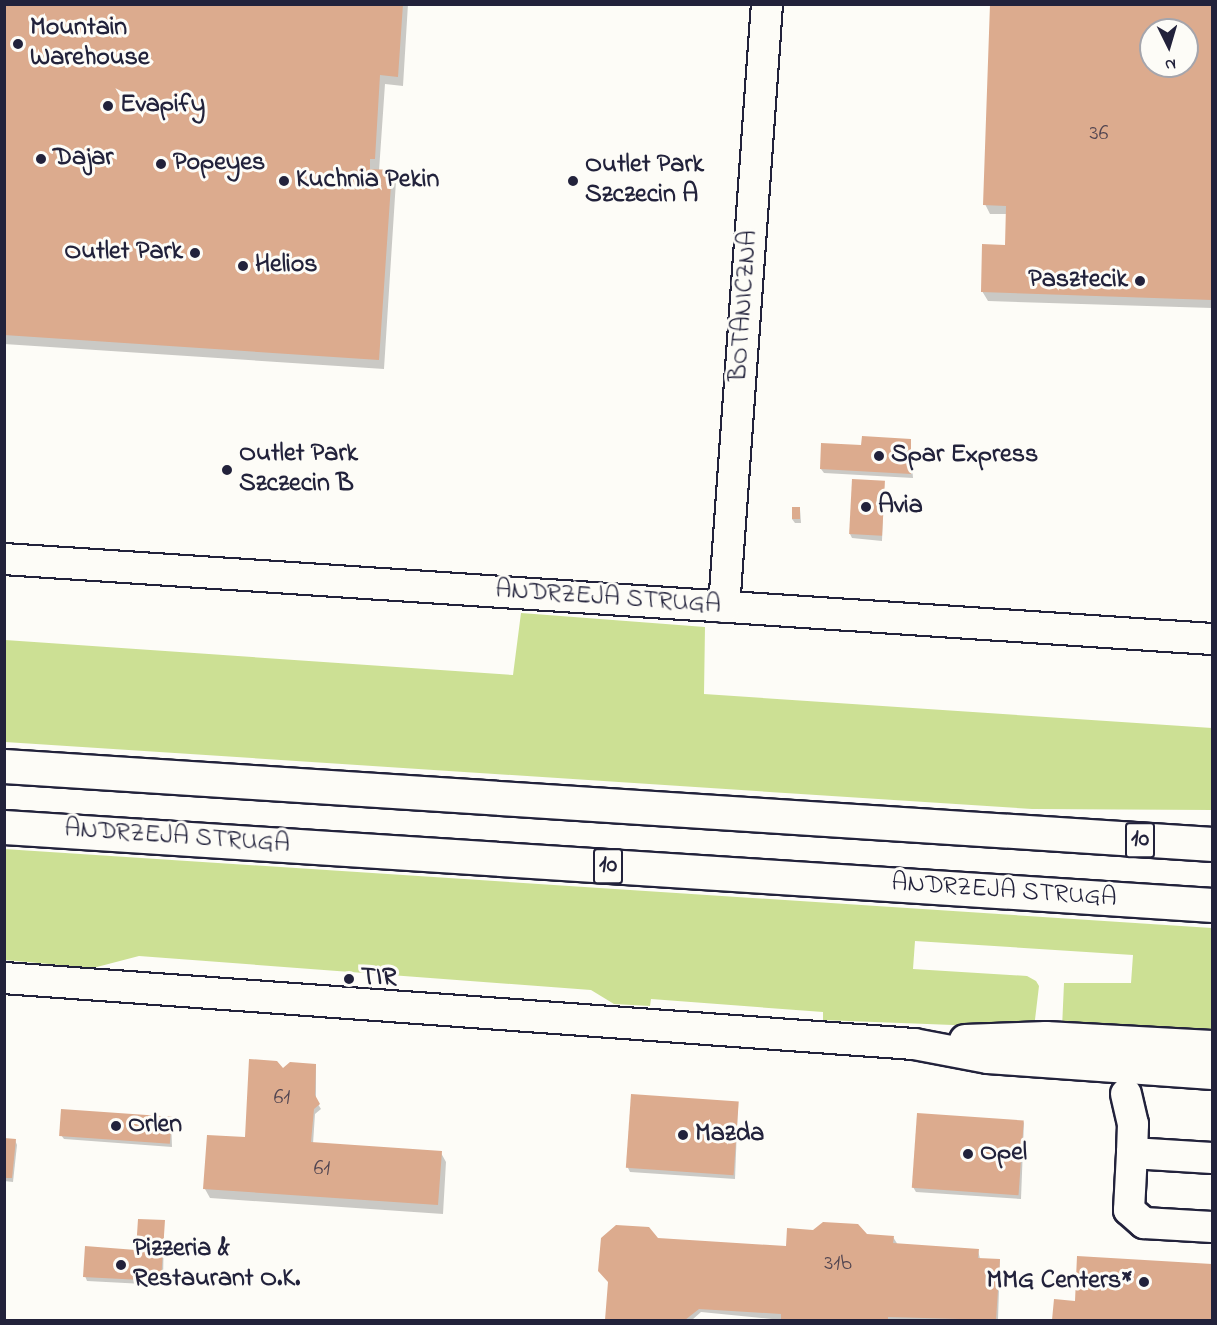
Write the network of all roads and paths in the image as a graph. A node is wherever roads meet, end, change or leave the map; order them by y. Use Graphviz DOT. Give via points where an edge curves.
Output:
graph roads {
  1 [pos="767,4"];
  2 [pos="4,559"];
  3 [pos="724,607"];
  4 [pos="1212,639"];
  5 [pos="4,766"];
  6 [pos="4,827"];
  7 [pos="1212,844"];
  8 [pos="1212,905"];
  9 [pos="4,978"];
  10 [pos="914,1044"];
  11 [pos="1212,1046"];
  12 [pos="1212,1074"];
  13 [pos="1126,1094"];
  14 [pos="1132,1153"];
  15 [pos="1212,1158"];
  16 [pos="1212,1227"];
  1 -- 3 [label="street, BOTANICZNA"];
  2 -- 3 [label="street, ANDRZEJA STRUGA"];
  3 -- 4 [label="street, ANDRZEJA STRUGA"];
  5 -- 7 [label="main road, 10"];
  6 -- 8 [label="main road, ANDRZEJA STRUGA / 10"];
  9 -- 10 [label="street"];
  10 -- 11 [label="street" via="1046,1037"];
  10 -- 12 [label="street" via="988,1058"];
  13 -- 14 [label="street" via="1133,1124"];
  14 -- 15 [label="street"];
  14 -- 16 [label="street" via="1129,1210 1144,1223"];
}
